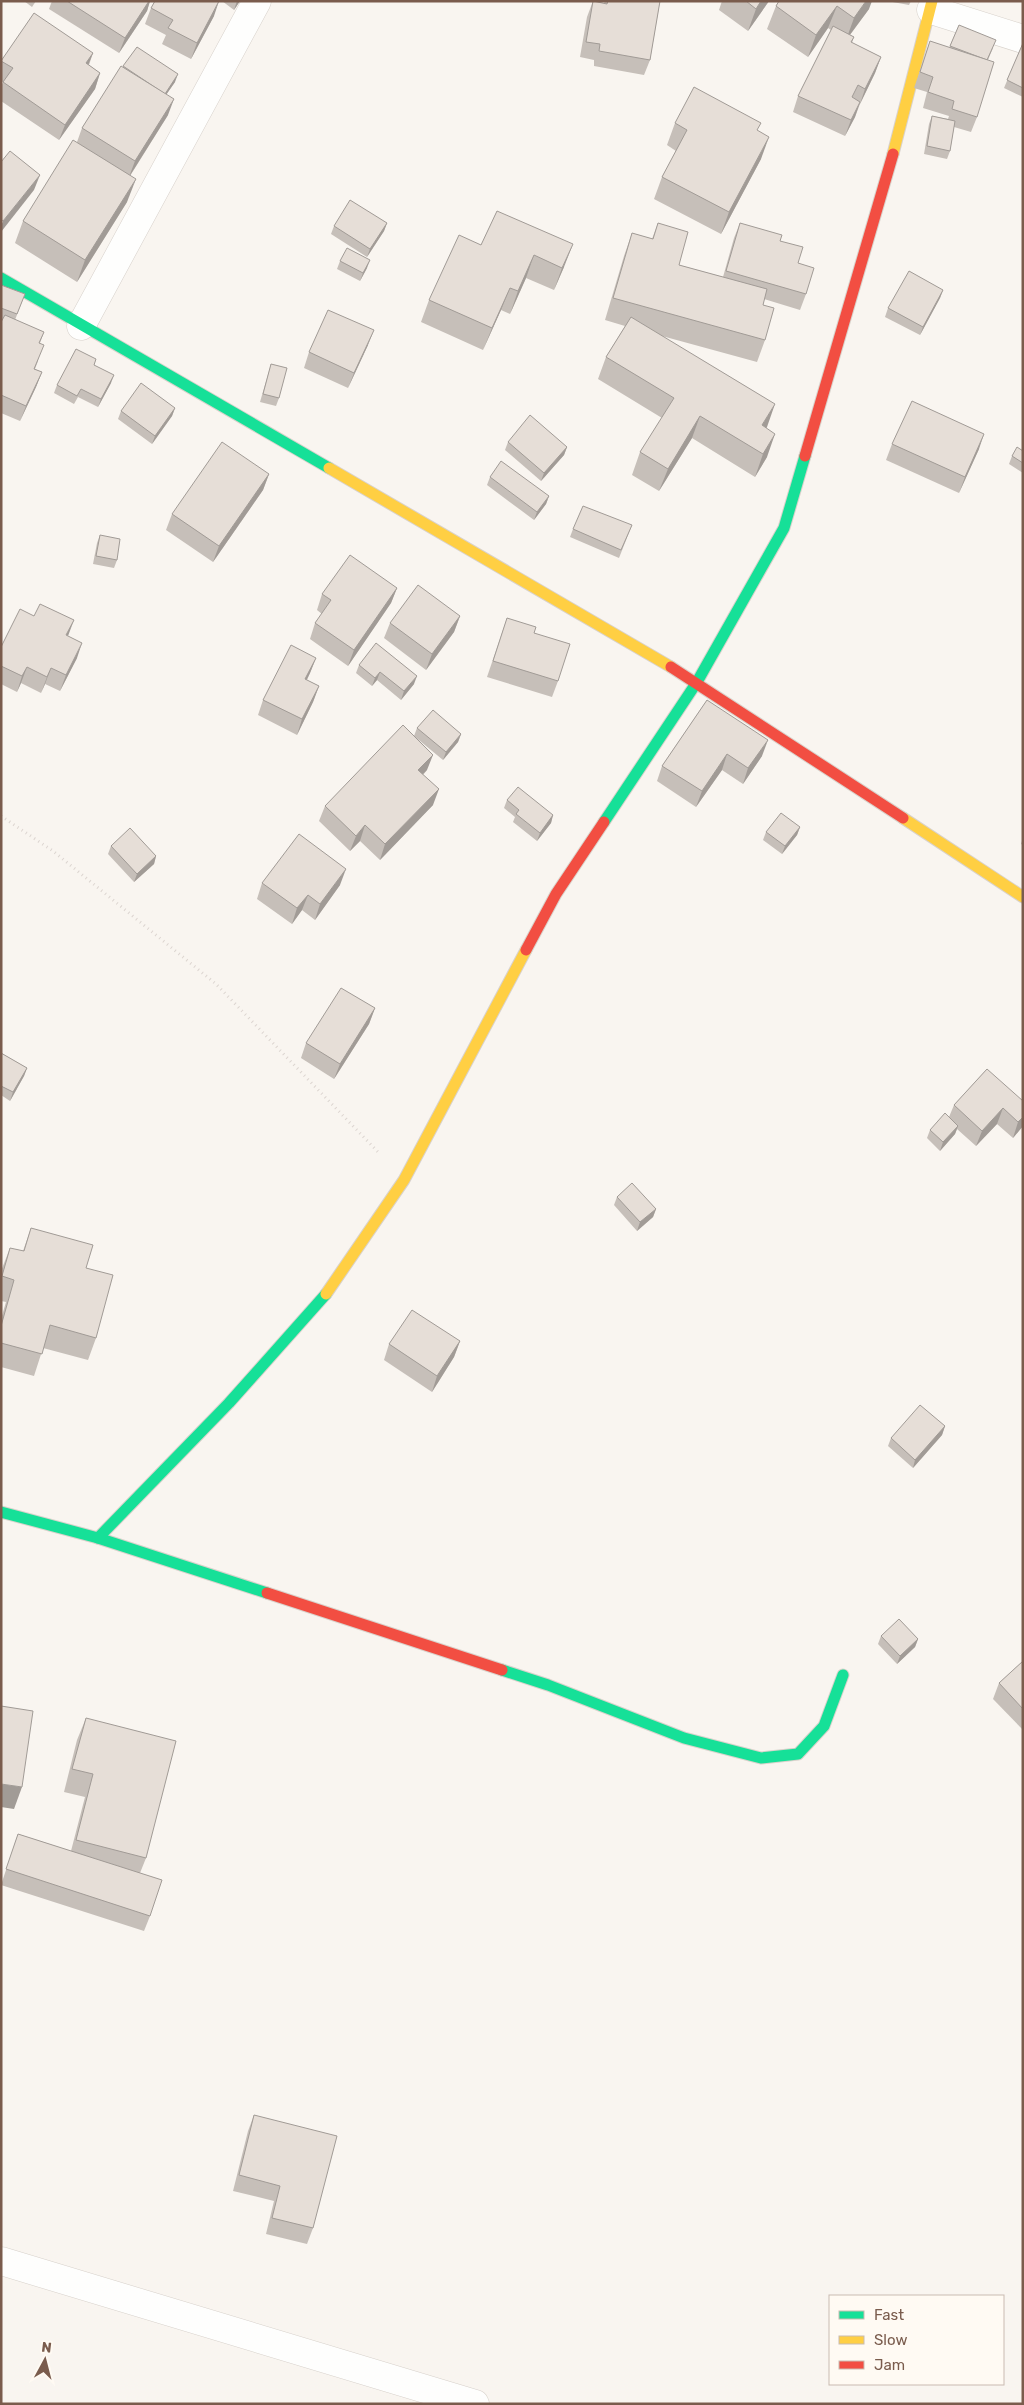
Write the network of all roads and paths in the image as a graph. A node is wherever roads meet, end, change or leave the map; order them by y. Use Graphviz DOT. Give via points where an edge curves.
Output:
graph roads {
  1 [pos="257,1"];
  2 [pos="932,6"];
  3 [pos="1023,39"];
  4 [pos="1,278"];
  5 [pos="81,326"];
  6 [pos="697,682"];
  7 [pos="1,816"];
  8 [pos="1023,897"];
  9 [pos="404,1180"];
  10 [pos="1,1512"];
  11 [pos="98,1538"];
  12 [pos="843,1675"];
  13 [pos="1,2262"];
  14 [pos="475,2404"];
  1 -- 5 [label="street"];
  2 -- 3 [label="street"];
  2 -- 6 [label="street" via="882,198 784,528"];
  4 -- 5 [label="street"];
  5 -- 6 [label="street"];
  6 -- 8 [label="street"];
  6 -- 9 [label="street" via="556,894"];
  7 -- 9 [label="path" via="53,852 216,984"];
  9 -- 11 [label="street" via="325,1294 229,1403"];
  10 -- 11 [label="street"];
  11 -- 12 [label="street" via="548,1685 684,1738 761,1758 798,1754 824,1726"];
  13 -- 14 [label="street"];
}
